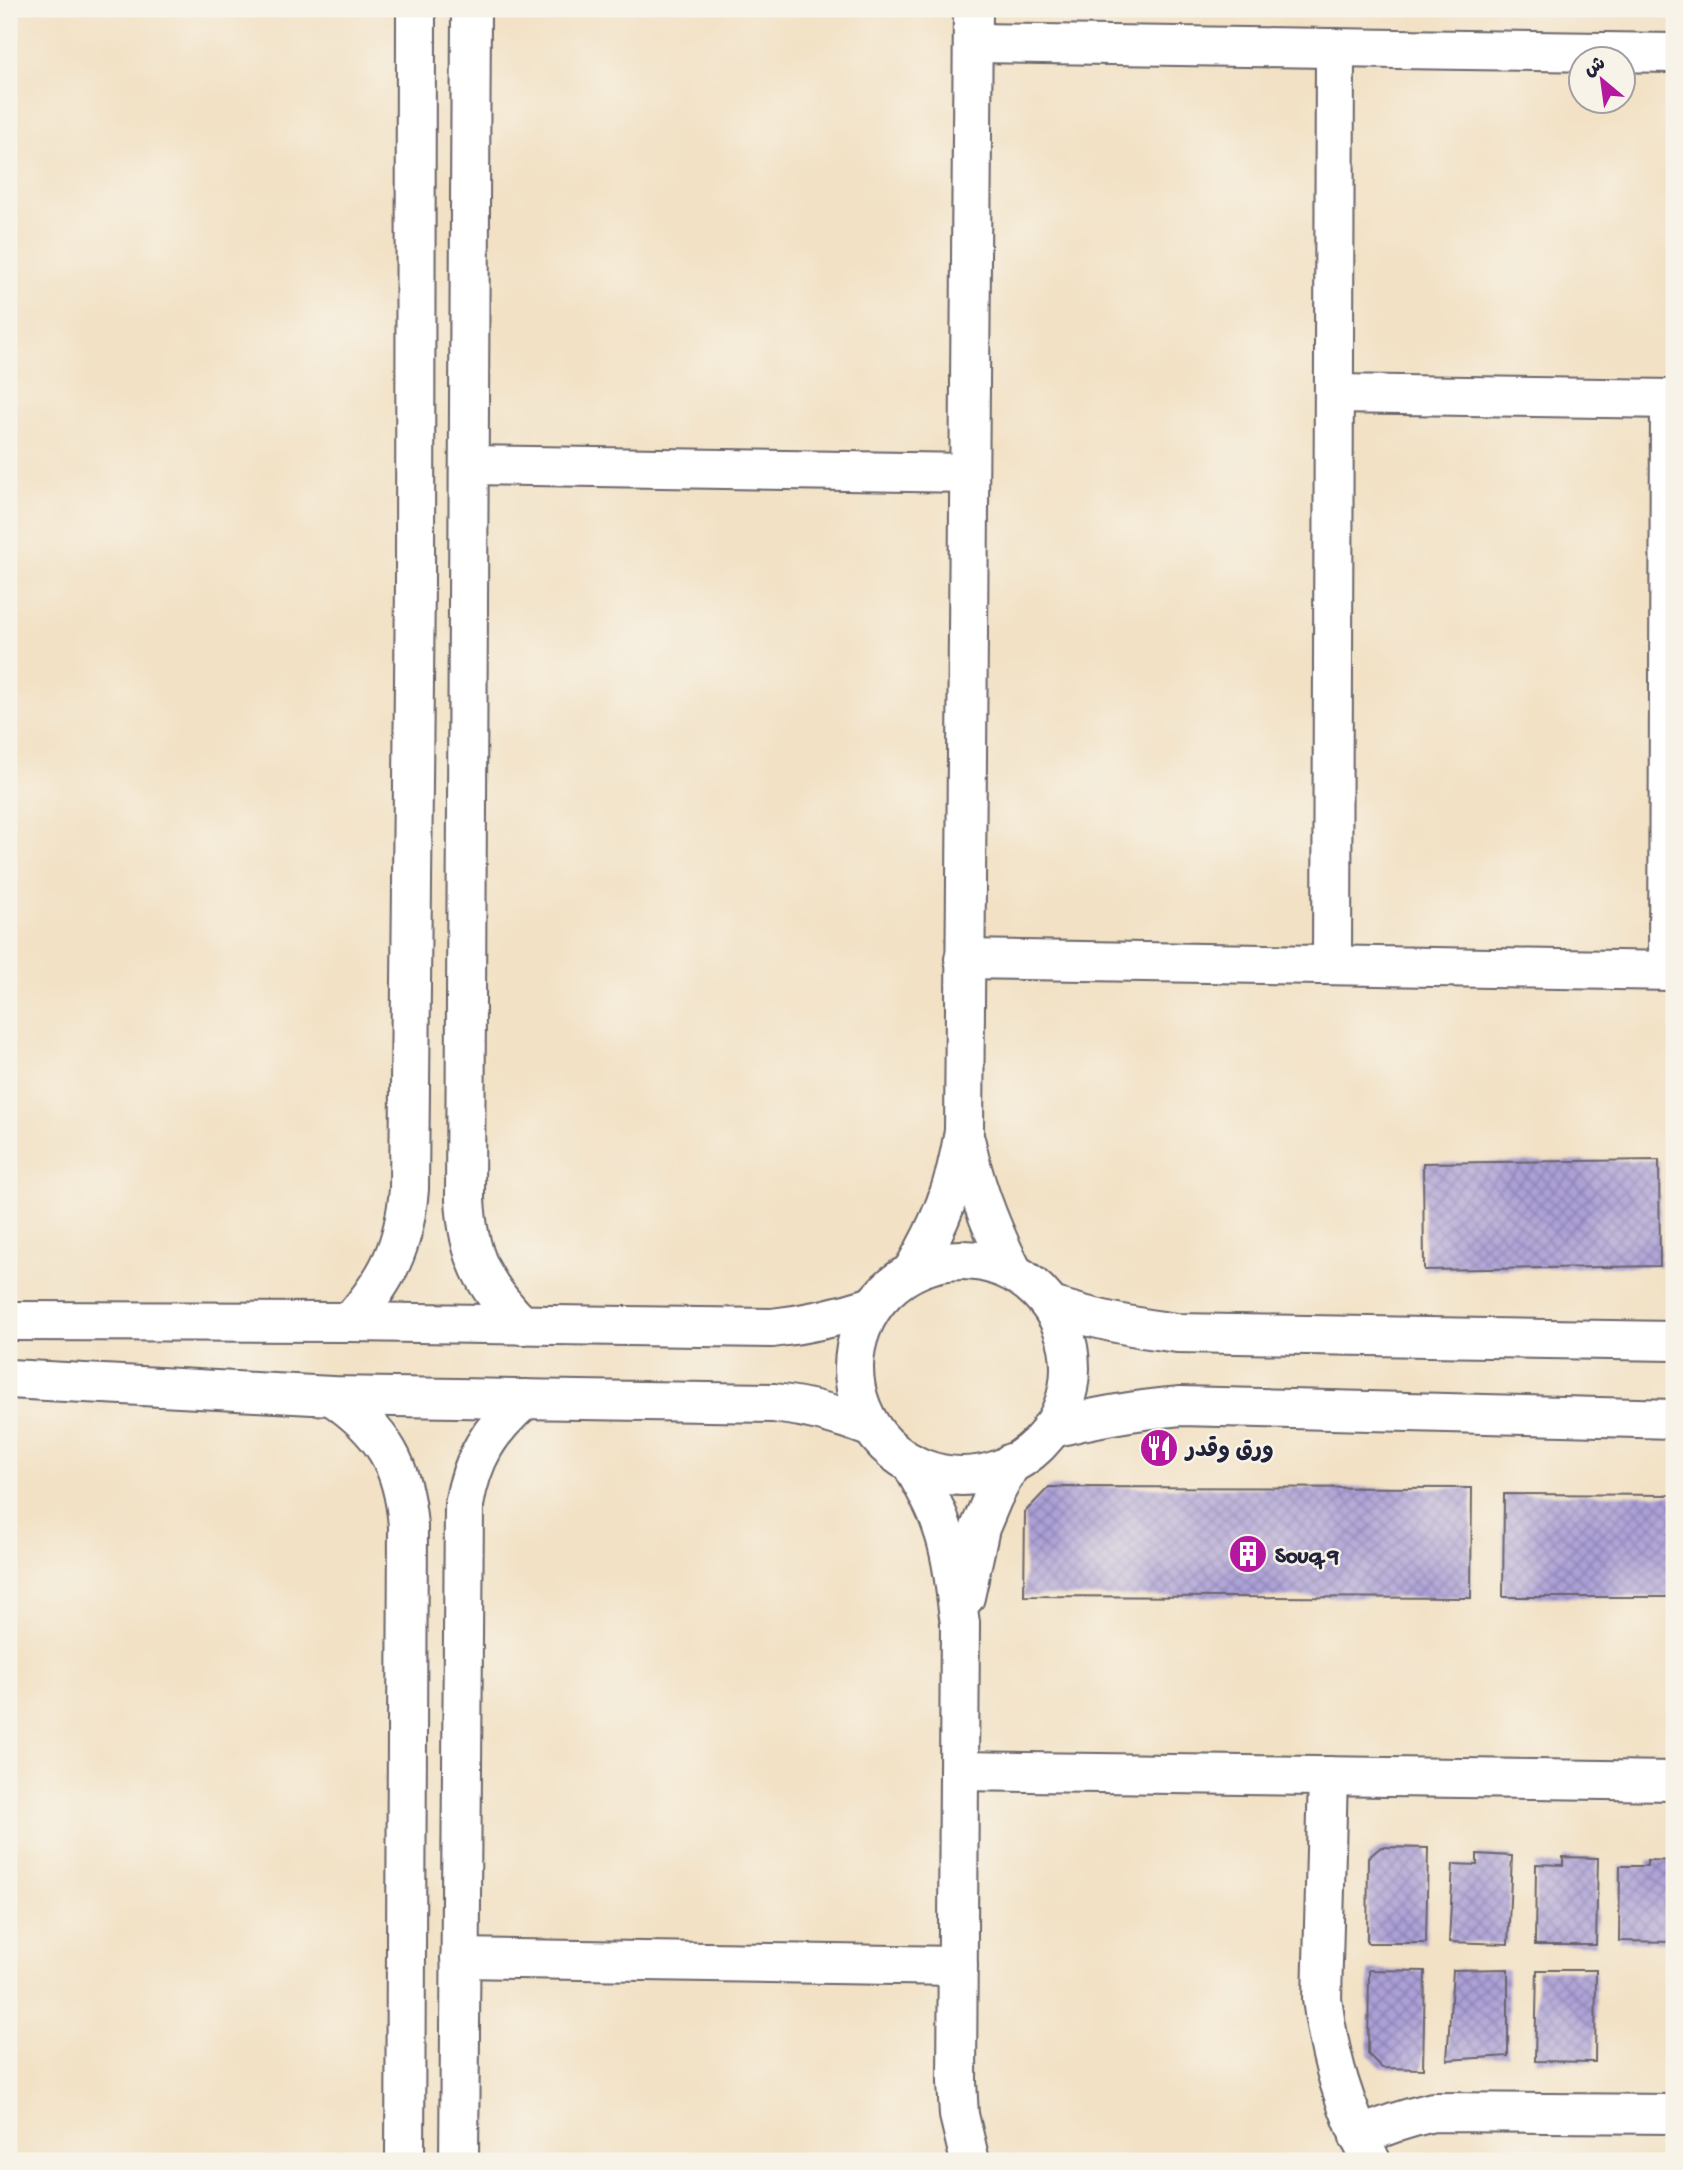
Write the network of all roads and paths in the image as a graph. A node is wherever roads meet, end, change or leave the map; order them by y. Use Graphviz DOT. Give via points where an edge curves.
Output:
graph roads {
  1 [pos="416,9"];
  2 [pos="471,9"];
  3 [pos="973,26"];
  4 [pos="1335,48"];
  5 [pos="1674,53"];
  6 [pos="1334,394"];
  7 [pos="1672,399"];
  8 [pos="469,465"];
  9 [pos="970,473"];
  10 [pos="1671,635"];
  11 [pos="964,959"];
  12 [pos="1332,965"];
  13 [pos="1671,971"];
  14 [pos="964,1131"];
  15 [pos="912,1272"];
  16 [pos="1013,1272"];
  17 [pos="873,1306"];
  18 [pos="1051,1306"];
  19 [pos="9,1321"];
  20 [pos="350,1322"];
  21 [pos="522,1325"];
  22 [pos="1674,1341"];
  23 [pos="9,1379"];
  24 [pos="332,1396"];
  25 [pos="525,1399"];
  26 [pos="1674,1419"];
  27 [pos="872,1429"];
  28 [pos="1051,1429"];
  29 [pos="911,1463"];
  30 [pos="1011,1463"];
  31 [pos="960,1623"];
  32 [pos="959,1771"];
  33 [pos="1328,1776"];
  34 [pos="1674,1781"];
  35 [pos="460,1958"];
  36 [pos="958,1966"];
  37 [pos="1674,2114"];
  38 [pos="1365,2149"];
  39 [pos="405,2161"];
  40 [pos="459,2161"];
  41 [pos="970,2161"];
  1 -- 20 [label="street" via="409,1189 399,1248 370,1300"];
  2 -- 8 [label="street"];
  3 -- 4 [label="street"];
  3 -- 9 [label="street"];
  4 -- 5 [label="street"];
  4 -- 6 [label="street"];
  6 -- 7 [label="street"];
  6 -- 12 [label="street"];
  7 -- 10 [label="street"];
  8 -- 9 [label="street"];
  8 -- 21 [label="street" via="466,1218 485,1282"];
  9 -- 11 [label="street"];
  10 -- 13 [label="street"];
  11 -- 12 [label="street"];
  11 -- 14 [label="street"];
  12 -- 13 [label="street"];
  14 -- 15 [label="street" via="947,1205"];
  14 -- 16 [label="street" via="982,1203"];
  15 -- 16 [label="street" via="962,1259"];
  15 -- 17 [label="street"];
  16 -- 18 [label="street"];
  17 -- 21 [label="street" via="829,1320 772,1328"];
  17 -- 27 [label="street" via="860,1329 854,1355 860,1406"];
  18 -- 22 [label="street" via="1134,1328 1177,1333"];
  18 -- 28 [label="street" via="1069,1354 1069,1381"];
  19 -- 20 [label="street"];
  20 -- 21 [label="street"];
  23 -- 24 [label="street"];
  24 -- 25 [label="street"];
  24 -- 39 [label="street" via="373,1429 394,1463 406,1500"];
  25 -- 27 [label="street" via="774,1403 808,1407"];
  25 -- 35 [label="street" via="490,1434 468,1480 464,1505"];
  26 -- 28 [label="street" via="1181,1406 1137,1409"];
  27 -- 29 [label="street"];
  28 -- 30 [label="street" via="1033,1449"];
  29 -- 30 [label="street" via="961,1475"];
  29 -- 31 [label="street" via="942,1526"];
  30 -- 31 [label="street" via="980,1528"];
  31 -- 32 [label="street"];
  32 -- 33 [label="street"];
  32 -- 36 [label="street"];
  33 -- 34 [label="street"];
  33 -- 38 [label="street" via="1322,1999 1334,2070"];
  35 -- 36 [label="street"];
  35 -- 40 [label="street"];
  36 -- 41 [label="street" via="957,2082"];
  37 -- 38 [label="street" via="1433,2112 1395,2122"];
}
